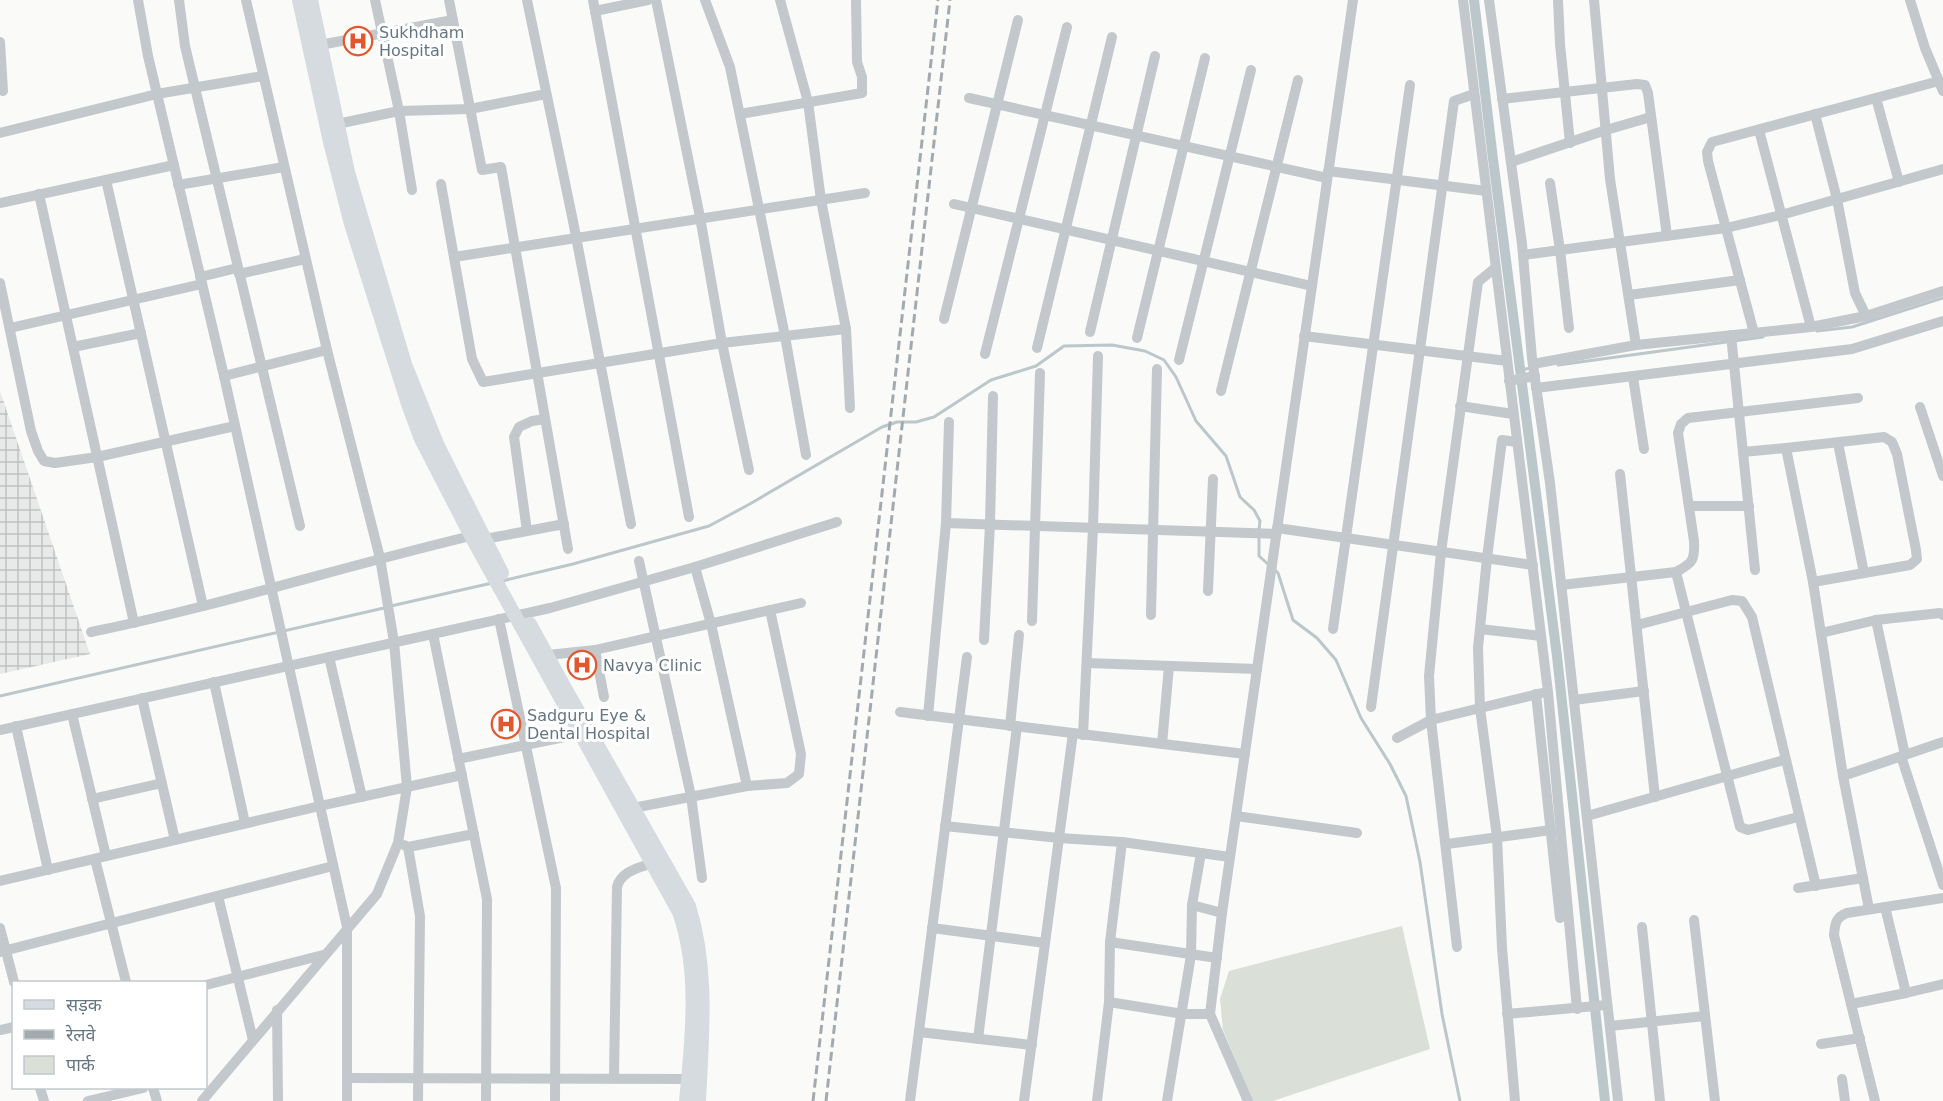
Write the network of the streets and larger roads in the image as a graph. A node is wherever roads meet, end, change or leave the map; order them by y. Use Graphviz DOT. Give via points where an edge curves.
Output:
graph roads {
  1 [pos="138,0"];
  2 [pos="179,0"];
  3 [pos="246,0"];
  4 [pos="299,0"];
  5 [pos="311,0"];
  6 [pos="375,0"];
  7 [pos="449,0"];
  8 [pos="527,0"];
  9 [pos="648,0"];
  10 [pos="656,0"];
  11 [pos="705,0"];
  12 [pos="780,0"];
  13 [pos="856,0"];
  14 [pos="1353,0"];
  15 [pos="1463,0"];
  16 [pos="1489,0"];
  17 [pos="1558,0"];
  18 [pos="1594,0"];
  19 [pos="1910,0"];
  20 [pos="594,6"];
  21 [pos="453,20"];
  22 [pos="1018,20"];
  23 [pos="1067,27"];
  24 [pos="382,34"];
  25 [pos="1112,38"];
  26 [pos="0,42"];
  27 [pos="320,45"];
  28 [pos="1155,56"];
  29 [pos="1205,58"];
  30 [pos="1943,61"];
  31 [pos="1932,65"];
  32 [pos="1251,70"];
  33 [pos="263,76"];
  34 [pos="1299,80"];
  35 [pos="1410,86"];
  36 [pos="1941,86"];
  37 [pos="195,87"];
  38 [pos="1602,88"];
  39 [pos="3,91"];
  40 [pos="1564,92"];
  41 [pos="157,94"];
  42 [pos="546,94"];
  43 [pos="1474,94"];
  44 [pos="969,98"];
  45 [pos="1876,98"];
  46 [pos="1502,99"];
  47 [pos="808,102"];
  48 [pos="997,105"];
  49 [pos="470,109"];
  50 [pos="399,111"];
  51 [pos="740,114"];
  52 [pos="1815,114"];
  53 [pos="1045,115"];
  54 [pos="1651,117"];
  55 [pos="337,124"];
  56 [pos="1090,125"];
  57 [pos="1606,130"];
  58 [pos="1759,130"];
  59 [pos="0,133"];
  60 [pos="1136,136"];
  61 [pos="1570,143"];
  62 [pos="1184,146"];
  63 [pos="1229,156"];
  64 [pos="1511,162"];
  65 [pos="174,165"];
  66 [pos="284,167"];
  67 [pos="1277,167"];
  68 [pos="1943,170"];
  69 [pos="1328,175"];
  70 [pos="216,178"];
  71 [pos="106,180"];
  72 [pos="1396,180"];
  73 [pos="1899,182"];
  74 [pos="1550,183"];
  75 [pos="441,184"];
  76 [pos="178,185"];
  77 [pos="1443,186"];
  78 [pos="412,190"];
  79 [pos="1486,192"];
  80 [pos="865,193"];
  81 [pos="39,194"];
  82 [pos="1837,199"];
  83 [pos="821,200"];
  84 [pos="0,202"];
  85 [pos="954,204"];
  86 [pos="972,208"];
  87 [pos="759,209"];
  88 [pos="1781,215"];
  89 [pos="700,218"];
  90 [pos="1019,219"];
  91 [pos="637,228"];
  92 [pos="1726,228"];
  93 [pos="1065,230"];
  94 [pos="1667,236"];
  95 [pos="576,237"];
  96 [pos="1112,240"];
  97 [pos="1621,242"];
  98 [pos="515,247"];
  99 [pos="1560,250"];
  100 [pos="1158,251"];
  101 [pos="1523,255"];
  102 [pos="454,257"];
  103 [pos="305,259"];
  104 [pos="1203,261"];
  105 [pos="1495,268"];
  106 [pos="238,271"];
  107 [pos="1250,272"];
  108 [pos="1740,280"];
  109 [pos="201,281"];
  110 [pos="0,283"];
  111 [pos="1312,286"];
  112 [pos="1943,291"];
  113 [pos="1629,295"];
  114 [pos="133,300"];
  115 [pos="66,315"];
  116 [pos="1866,316"];
  117 [pos="945,319"];
  118 [pos="1943,321"];
  119 [pos="1810,327"];
  120 [pos="10,328"];
  121 [pos="1569,328"];
  122 [pos="846,329"];
  123 [pos="1090,332"];
  124 [pos="141,333"];
  125 [pos="1754,333"];
  126 [pos="1731,335"];
  127 [pos="785,336"];
  128 [pos="1304,336"];
  129 [pos="1137,338"];
  130 [pos="722,343"];
  131 [pos="1374,344"];
  132 [pos="1636,345"];
  133 [pos="73,347"];
  134 [pos="1037,348"];
  135 [pos="327,350"];
  136 [pos="1421,350"];
  137 [pos="660,352"];
  138 [pos="985,354"];
  139 [pos="1098,356"];
  140 [pos="1466,356"];
  141 [pos="1179,360"];
  142 [pos="1507,361"];
  143 [pos="1533,361"];
  144 [pos="598,362"];
  145 [pos="1733,364"];
  146 [pos="261,367"];
  147 [pos="1157,369"];
  148 [pos="537,373"];
  149 [pos="1040,373"];
  150 [pos="224,376"];
  151 [pos="1633,376"];
  152 [pos="1509,381"];
  153 [pos="1536,382"];
  154 [pos="1221,391"];
  155 [pos="993,396"];
  156 [pos="1858,398"];
  157 [pos="1460,406"];
  158 [pos="1920,407"];
  159 [pos="850,408"];
  160 [pos="1738,412"];
  161 [pos="1514,414"];
  162 [pos="545,419"];
  163 [pos="949,422"];
  164 [pos="235,426"];
  165 [pos="165,441"];
  166 [pos="1517,442"];
  167 [pos="1838,443"];
  168 [pos="1786,448"];
  169 [pos="1644,449"];
  170 [pos="1743,452"];
  171 [pos="806,455"];
  172 [pos="98,457"];
  173 [pos="749,470"];
  174 [pos="1620,474"];
  175 [pos="1943,476"];
  176 [pos="1213,479"];
  177 [pos="1690,506"];
  178 [pos="1749,506"];
  179 [pos="689,517"];
  180 [pos="837,522"];
  181 [pos="946,523"];
  182 [pos="564,524"];
  183 [pos="631,524"];
  184 [pos="990,524"];
  185 [pos="300,526"];
  186 [pos="1036,526"];
  187 [pos="1093,528"];
  188 [pos="1152,530"];
  189 [pos="527,531"];
  190 [pos="1211,532"];
  191 [pos="1273,532"];
  192 [pos="471,536"];
  193 [pos="1347,538"];
  194 [pos="485,539"];
  195 [pos="1394,545"];
  196 [pos="568,549"];
  197 [pos="1441,552"];
  198 [pos="380,558"];
  199 [pos="1487,558"];
  200 [pos="639,561"];
  201 [pos="1533,565"];
  202 [pos="494,567"];
  203 [pos="695,567"];
  204 [pos="1755,570"];
  205 [pos="1676,572"];
  206 [pos="1864,573"];
  207 [pos="1632,577"];
  208 [pos="643,582"];
  209 [pos="1813,582"];
  210 [pos="1561,585"];
  211 [pos="271,590"];
  212 [pos="1208,591"];
  213 [pos="801,603"];
  214 [pos="202,606"];
  215 [pos="770,610"];
  216 [pos="1685,612"];
  217 [pos="520,615"];
  218 [pos="1151,615"];
  219 [pos="1943,615"];
  220 [pos="499,619"];
  221 [pos="1876,620"];
  222 [pos="1032,621"];
  223 [pos="134,623"];
  224 [pos="711,624"];
  225 [pos="1637,625"];
  226 [pos="1333,629"];
  227 [pos="1480,629"];
  228 [pos="91,632"];
  229 [pos="1821,633"];
  230 [pos="433,634"];
  231 [pos="1018,635"];
  232 [pos="1541,636"];
  233 [pos="654,637"];
  234 [pos="984,640"];
  235 [pos="394,642"];
  236 [pos="595,650"];
  237 [pos="548,655"];
  238 [pos="329,657"];
  239 [pos="967,657"];
  240 [pos="1087,663"];
  241 [pos="288,666"];
  242 [pos="1169,666"];
  243 [pos="1257,669"];
  244 [pos="214,682"];
  245 [pos="1644,691"];
  246 [pos="1542,693"];
  247 [pos="604,697"];
  248 [pos="142,698"];
  249 [pos="1574,700"];
  250 [pos="1371,707"];
  251 [pos="1480,708"];
  252 [pos="900,712"];
  253 [pos="72,714"];
  254 [pos="928,716"];
  255 [pos="958,719"];
  256 [pos="1431,720"];
  257 [pos="16,726"];
  258 [pos="1013,726"];
  259 [pos="0,730"];
  260 [pos="579,734"];
  261 [pos="1078,734"];
  262 [pos="1397,738"];
  263 [pos="1943,742"];
  264 [pos="1162,744"];
  265 [pos="526,746"];
  266 [pos="1245,754"];
  267 [pos="1903,756"];
  268 [pos="458,759"];
  269 [pos="1784,760"];
  270 [pos="462,775"];
  271 [pos="1843,776"];
  272 [pos="1726,777"];
  273 [pos="162,783"];
  274 [pos="407,786"];
  275 [pos="747,786"];
  276 [pos="691,796"];
  277 [pos="362,797"];
  278 [pos="1655,797"];
  279 [pos="92,799"];
  280 [pos="320,806"];
  281 [pos="633,808"];
  282 [pos="1236,816"];
  283 [pos="1587,816"];
  284 [pos="1798,817"];
  285 [pos="245,823"];
  286 [pos="945,825"];
  287 [pos="1551,830"];
  288 [pos="1004,832"];
  289 [pos="1357,833"];
  290 [pos="474,834"];
  291 [pos="1497,837"];
  292 [pos="1059,838"];
  293 [pos="175,840"];
  294 [pos="1122,842"];
  295 [pos="1447,844"];
  296 [pos="403,845"];
  297 [pos="1201,853"];
  298 [pos="100,857"];
  299 [pos="1230,857"];
  300 [pos="652,863"];
  301 [pos="333,866"];
  302 [pos="48,870"];
  303 [pos="702,878"];
  304 [pos="1863,878"];
  305 [pos="0,881"];
  306 [pos="1943,885"];
  307 [pos="1816,886"];
  308 [pos="1798,888"];
  309 [pos="218,896"];
  310 [pos="1943,898"];
  311 [pos="1192,905"];
  312 [pos="1885,908"];
  313 [pos="1869,909"];
  314 [pos="1222,913"];
  315 [pos="1560,918"];
  316 [pos="1694,920"];
  317 [pos="111,924"];
  318 [pos="347,927"];
  319 [pos="1642,927"];
  320 [pos="0,928"];
  321 [pos="932,928"];
  322 [pos="990,936"];
  323 [pos="1110,942"];
  324 [pos="1045,943"];
  325 [pos="1458,947"];
  326 [pos="3,951"];
  327 [pos="324,955"];
  328 [pos="1191,955"];
  329 [pos="1217,958"];
  330 [pos="237,977"];
  331 [pos="15,981"];
  332 [pos="126,981"];
  333 [pos="1943,984"];
  334 [pos="207,985"];
  335 [pos="1906,993"];
  336 [pos="1109,1002"];
  337 [pos="1851,1004"];
  338 [pos="1603,1006"];
  339 [pos="1581,1008"];
  340 [pos="277,1010"];
  341 [pos="1183,1014"];
  342 [pos="1210,1014"];
  343 [pos="1507,1014"];
  344 [pos="1705,1016"];
  345 [pos="1652,1022"];
  346 [pos="1610,1026"];
  347 [pos="919,1032"];
  348 [pos="1860,1038"];
  349 [pos="978,1039"];
  350 [pos="253,1040"];
  351 [pos="1821,1044"];
  352 [pos="1032,1045"];
  353 [pos="485,1077"];
  354 [pos="555,1077"];
  355 [pos="614,1077"];
  356 [pos="347,1078"];
  357 [pos="418,1078"];
  358 [pos="1842,1078"];
  359 [pos="688,1079"];
  360 [pos="139,1089"];
  361 [pos="212,1089"];
  362 [pos="88,1101"];
  363 [pos="202,1101"];
  364 [pos="212,1101"];
  365 [pos="278,1101"];
  366 [pos="347,1101"];
  367 [pos="418,1101"];
  368 [pos="486,1101"];
  369 [pos="555,1101"];
  370 [pos="687,1101"];
  371 [pos="699,1101"];
  372 [pos="910,1101"];
  373 [pos="1024,1101"];
  374 [pos="1096,1101"];
  375 [pos="1167,1101"];
  376 [pos="1248,1101"];
  377 [pos="1515,1101"];
  378 [pos="1618,1101"];
  379 [pos="1660,1101"];
  380 [pos="1715,1101"];
  381 [pos="1845,1101"];
  382 [pos="1875,1101"];
  1 -- 41 [label="street"];
  2 -- 37 [label="street"];
  3 -- 33 [label="street"];
  4 -- 192 [label="street" via="330,142 373,294 421,438"];
  5 -- 27 [label="street"];
  6 -- 24 [label="street"];
  7 -- 21 [label="street"];
  8 -- 42 [label="street"];
  9 -- 20 [label="street"];
  10 -- 89 [label="street"];
  11 -- 51 [label="street" via="730,67"];
  12 -- 47 [label="street"];
  13 -- 47 [label="street" via="862,93"];
  14 -- 69 [label="street"];
  15 -- 43 [label="street"];
  16 -- 46 [label="street"];
  17 -- 40 [label="street"];
  18 -- 38 [label="street"];
  19 -- 31 [label="street"];
  20 -- 91 [label="street"];
  21 -- 24 [label="street"];
  21 -- 49 [label="street"];
  22 -- 48 [label="street"];
  23 -- 53 [label="street"];
  24 -- 27 [label="street"];
  24 -- 50 [label="street"];
  25 -- 56 [label="street"];
  26 -- 39 [label="street"];
  27 -- 55 [label="street"];
  28 -- 60 [label="street"];
  29 -- 62 [label="street"];
  30 -- 31 [label="street"];
  31 -- 36 [label="street"];
  32 -- 63 [label="street"];
  33 -- 37 [label="street"];
  33 -- 66 [label="street"];
  34 -- 67 [label="street"];
  35 -- 72 [label="street"];
  36 -- 45 [label="street"];
  37 -- 41 [label="street"];
  37 -- 70 [label="street"];
  38 -- 40 [label="street"];
  38 -- 54 [label="street" via="1645,85"];
  38 -- 57 [label="street"];
  40 -- 46 [label="street"];
  40 -- 61 [label="street"];
  41 -- 59 [label="street"];
  41 -- 65 [label="street"];
  42 -- 49 [label="street"];
  42 -- 95 [label="street"];
  43 -- 77 [label="street" via="1454,101"];
  43 -- 79 [label="street"];
  44 -- 48 [label="street"];
  45 -- 52 [label="street"];
  45 -- 73 [label="street"];
  46 -- 64 [label="street"];
  47 -- 51 [label="street"];
  47 -- 83 [label="street"];
  48 -- 53 [label="street"];
  48 -- 86 [label="street"];
  49 -- 50 [label="street"];
  49 -- 98 [label="street" via="482,170 501,167"];
  50 -- 55 [label="street"];
  50 -- 78 [label="street"];
  51 -- 87 [label="street"];
  52 -- 58 [label="street"];
  52 -- 82 [label="street"];
  53 -- 56 [label="street"];
  53 -- 90 [label="street"];
  54 -- 57 [label="street"];
  54 -- 94 [label="street"];
  55 -- 194 [label="street" via="405,364 438,446"];
  56 -- 60 [label="street"];
  56 -- 93 [label="street"];
  57 -- 61 [label="street"];
  57 -- 97 [label="street"];
  58 -- 88 [label="street"];
  58 -- 92 [label="street" via="1712,142 1707,152"];
  60 -- 62 [label="street"];
  60 -- 96 [label="street"];
  61 -- 64 [label="street"];
  62 -- 63 [label="street"];
  62 -- 100 [label="street"];
  63 -- 67 [label="street"];
  63 -- 104 [label="street"];
  64 -- 101 [label="street"];
  65 -- 71 [label="street"];
  65 -- 76 [label="street"];
  66 -- 70 [label="street"];
  66 -- 103 [label="street"];
  67 -- 69 [label="street"];
  67 -- 107 [label="street"];
  68 -- 73 [label="street"];
  69 -- 72 [label="street"];
  69 -- 111 [label="street"];
  70 -- 76 [label="street"];
  70 -- 106 [label="street"];
  71 -- 81 [label="street"];
  71 -- 114 [label="street"];
  72 -- 77 [label="street"];
  72 -- 131 [label="street"];
  73 -- 82 [label="street"];
  74 -- 99 [label="street"];
  75 -- 102 [label="street"];
  76 -- 109 [label="street"];
  77 -- 79 [label="street"];
  77 -- 136 [label="street"];
  79 -- 105 [label="street"];
  80 -- 83 [label="street"];
  81 -- 84 [label="street"];
  81 -- 115 [label="street"];
  82 -- 88 [label="street"];
  82 -- 116 [label="street" via="1855,293"];
  83 -- 87 [label="street"];
  83 -- 122 [label="street"];
  85 -- 86 [label="street"];
  86 -- 90 [label="street"];
  86 -- 117 [label="street"];
  87 -- 89 [label="street"];
  87 -- 127 [label="street"];
  88 -- 92 [label="street"];
  88 -- 119 [label="street"];
  89 -- 91 [label="street"];
  89 -- 130 [label="street"];
  90 -- 93 [label="street"];
  90 -- 138 [label="street"];
  91 -- 95 [label="street"];
  91 -- 137 [label="street"];
  92 -- 94 [label="street"];
  92 -- 108 [label="street"];
  93 -- 96 [label="street"];
  93 -- 134 [label="street"];
  94 -- 97 [label="street"];
  95 -- 98 [label="street"];
  95 -- 144 [label="street"];
  96 -- 100 [label="street"];
  96 -- 123 [label="street"];
  97 -- 99 [label="street"];
  97 -- 113 [label="street"];
  98 -- 102 [label="street"];
  98 -- 148 [label="street"];
  99 -- 101 [label="street"];
  99 -- 121 [label="street"];
  100 -- 104 [label="street"];
  100 -- 129 [label="street"];
  101 -- 143 [label="street"];
  102 -- 148 [label="street" via="472,359 483,382"];
  103 -- 106 [label="street"];
  103 -- 135 [label="street"];
  104 -- 107 [label="street"];
  104 -- 141 [label="street"];
  105 -- 140 [label="street" via="1478,282"];
  105 -- 142 [label="street"];
  106 -- 109 [label="street"];
  106 -- 146 [label="street"];
  107 -- 111 [label="street"];
  107 -- 154 [label="street"];
  108 -- 113 [label="street"];
  108 -- 125 [label="street"];
  109 -- 114 [label="street"];
  109 -- 150 [label="street"];
  110 -- 120 [label="street"];
  111 -- 128 [label="street"];
  112 -- 116 [label="street"];
  113 -- 132 [label="street"];
  114 -- 115 [label="street"];
  114 -- 124 [label="street"];
  115 -- 120 [label="street"];
  115 -- 133 [label="street"];
  116 -- 119 [label="street"];
  118 -- 145 [label="street" via="1852,349"];
  119 -- 125 [label="street"];
  120 -- 172 [label="street" via="32,431 44,461"];
  122 -- 127 [label="street"];
  122 -- 159 [label="street"];
  124 -- 133 [label="street"];
  124 -- 165 [label="street"];
  125 -- 126 [label="street"];
  126 -- 132 [label="street"];
  126 -- 145 [label="street"];
  127 -- 130 [label="street"];
  127 -- 171 [label="street"];
  128 -- 131 [label="street"];
  128 -- 191 [label="street"];
  130 -- 137 [label="street"];
  130 -- 173 [label="street"];
  131 -- 136 [label="street"];
  131 -- 193 [label="street"];
  132 -- 143 [label="street"];
  133 -- 172 [label="street"];
  135 -- 146 [label="street"];
  135 -- 198 [label="street"];
  136 -- 140 [label="street"];
  136 -- 195 [label="street"];
  137 -- 144 [label="street"];
  137 -- 179 [label="street"];
  139 -- 187 [label="street"];
  140 -- 142 [label="street"];
  140 -- 157 [label="street"];
  142 -- 152 [label="street"];
  143 -- 153 [label="street"];
  144 -- 148 [label="street"];
  144 -- 183 [label="street"];
  145 -- 151 [label="street"];
  145 -- 160 [label="street"];
  146 -- 150 [label="street"];
  146 -- 185 [label="street"];
  147 -- 188 [label="street"];
  148 -- 162 [label="street"];
  149 -- 186 [label="street"];
  150 -- 164 [label="street"];
  151 -- 153 [label="street"];
  151 -- 169 [label="street"];
  152 -- 153 [label="street"];
  152 -- 161 [label="street"];
  153 -- 210 [label="street"];
  155 -- 184 [label="street"];
  156 -- 160 [label="street"];
  157 -- 161 [label="street"];
  157 -- 197 [label="street"];
  158 -- 175 [label="street"];
  160 -- 170 [label="street"];
  160 -- 177 [label="street" via="1688,418 1681,424 1678,433"];
  161 -- 166 [label="street"];
  162 -- 182 [label="street"];
  162 -- 189 [label="street" via="519,427 514,437"];
  163 -- 181 [label="street"];
  164 -- 165 [label="street"];
  164 -- 211 [label="street"];
  165 -- 172 [label="street"];
  165 -- 214 [label="street"];
  166 -- 199 [label="street" via="1502,440"];
  166 -- 201 [label="street"];
  167 -- 168 [label="street"];
  167 -- 206 [label="street"];
  167 -- 206 [label="street" via="1884,437 1892,442 1897,454 1917,560 1910,565"];
  168 -- 170 [label="street"];
  168 -- 209 [label="street"];
  170 -- 178 [label="street"];
  172 -- 223 [label="street"];
  174 -- 207 [label="street"];
  176 -- 190 [label="street"];
  177 -- 178 [label="street"];
  177 -- 205 [label="street" via="1695,556 1689,566"];
  178 -- 204 [label="street"];
  180 -- 203 [label="street"];
  181 -- 184 [label="street"];
  181 -- 254 [label="street"];
  182 -- 189 [label="street"];
  182 -- 196 [label="street"];
  184 -- 186 [label="street"];
  184 -- 234 [label="street"];
  186 -- 187 [label="street"];
  186 -- 222 [label="street"];
  187 -- 188 [label="street"];
  187 -- 240 [label="street"];
  188 -- 190 [label="street"];
  188 -- 218 [label="street"];
  189 -- 194 [label="street"];
  190 -- 191 [label="street"];
  190 -- 212 [label="street"];
  191 -- 193 [label="street"];
  191 -- 243 [label="street"];
  192 -- 198 [label="street"];
  192 -- 202 [label="street"];
  193 -- 195 [label="street"];
  193 -- 226 [label="street"];
  194 -- 202 [label="street"];
  195 -- 197 [label="street"];
  195 -- 250 [label="street"];
  197 -- 199 [label="street"];
  197 -- 256 [label="street" via="1429,676"];
  198 -- 211 [label="street"];
  198 -- 235 [label="street"];
  199 -- 201 [label="street"];
  199 -- 227 [label="street"];
  200 -- 208 [label="street"];
  201 -- 232 [label="street"];
  202 -- 217 [label="street"];
  203 -- 208 [label="street"];
  203 -- 224 [label="street"];
  205 -- 207 [label="street"];
  205 -- 216 [label="street"];
  206 -- 209 [label="street"];
  207 -- 210 [label="street"];
  207 -- 225 [label="street"];
  208 -- 217 [label="street"];
  208 -- 233 [label="street"];
  209 -- 229 [label="street"];
  210 -- 249 [label="street"];
  211 -- 214 [label="street"];
  211 -- 241 [label="street"];
  213 -- 215 [label="street"];
  214 -- 223 [label="street"];
  215 -- 224 [label="street"];
  215 -- 275 [label="street" via="801,754 799,774 788,783"];
  216 -- 225 [label="street"];
  216 -- 269 [label="street" via="1732,600 1742,601 1747,607"];
  216 -- 272 [label="street"];
  217 -- 220 [label="street"];
  217 -- 237 [label="street"];
  217 -- 260 [label="street"];
  219 -- 221 [label="street"];
  220 -- 230 [label="street"];
  220 -- 265 [label="street"];
  221 -- 229 [label="street"];
  221 -- 267 [label="street"];
  223 -- 228 [label="street"];
  224 -- 233 [label="street"];
  224 -- 275 [label="street"];
  225 -- 245 [label="street"];
  227 -- 232 [label="street"];
  227 -- 251 [label="street"];
  229 -- 271 [label="street"];
  230 -- 235 [label="street"];
  230 -- 268 [label="street"];
  231 -- 258 [label="street"];
  232 -- 246 [label="street"];
  233 -- 236 [label="street"];
  233 -- 276 [label="street"];
  235 -- 238 [label="street"];
  235 -- 274 [label="street"];
  236 -- 237 [label="street"];
  236 -- 247 [label="street"];
  237 -- 281 [label="street"];
  238 -- 241 [label="street"];
  238 -- 277 [label="street"];
  239 -- 255 [label="street"];
  240 -- 242 [label="street"];
  240 -- 261 [label="street"];
  241 -- 244 [label="street"];
  241 -- 280 [label="street"];
  242 -- 243 [label="street"];
  242 -- 264 [label="street"];
  243 -- 266 [label="street"];
  244 -- 248 [label="street"];
  244 -- 285 [label="street"];
  245 -- 249 [label="street"];
  245 -- 278 [label="street"];
  246 -- 251 [label="street"];
  246 -- 287 [label="street"];
  246 -- 339 [label="street"];
  248 -- 253 [label="street"];
  248 -- 273 [label="street"];
  249 -- 283 [label="street"];
  251 -- 256 [label="street"];
  251 -- 291 [label="street"];
  252 -- 254 [label="street"];
  253 -- 257 [label="street"];
  253 -- 279 [label="street"];
  254 -- 255 [label="street"];
  255 -- 258 [label="street"];
  255 -- 286 [label="street"];
  256 -- 262 [label="street"];
  256 -- 295 [label="street"];
  257 -- 259 [label="street"];
  257 -- 302 [label="street"];
  258 -- 261 [label="street"];
  258 -- 288 [label="street"];
  260 -- 265 [label="street"];
  260 -- 300 [label="street"];
  261 -- 264 [label="street"];
  261 -- 292 [label="street"];
  263 -- 267 [label="street"];
  264 -- 266 [label="street"];
  265 -- 268 [label="street"];
  265 -- 354 [label="street" via="556,888"];
  266 -- 282 [label="street"];
  267 -- 271 [label="street"];
  267 -- 306 [label="street"];
  268 -- 270 [label="street"];
  269 -- 272 [label="street"];
  269 -- 284 [label="street"];
  270 -- 274 [label="street"];
  270 -- 290 [label="street"];
  271 -- 304 [label="street"];
  272 -- 278 [label="street"];
  272 -- 284 [label="street" via="1740,827 1748,830"];
  273 -- 279 [label="street"];
  273 -- 293 [label="street"];
  274 -- 277 [label="street"];
  274 -- 296 [label="street"];
  275 -- 276 [label="street"];
  276 -- 281 [label="street"];
  276 -- 303 [label="street"];
  277 -- 280 [label="street"];
  278 -- 283 [label="street"];
  279 -- 298 [label="street"];
  280 -- 285 [label="street"];
  280 -- 301 [label="street"];
  281 -- 371 [label="street" via="681,890 696,928 703,1023"];
  282 -- 289 [label="street"];
  282 -- 299 [label="street"];
  283 -- 338 [label="street"];
  284 -- 307 [label="street"];
  285 -- 293 [label="street"];
  286 -- 288 [label="street"];
  286 -- 321 [label="street"];
  287 -- 291 [label="street"];
  287 -- 315 [label="street"];
  288 -- 292 [label="street"];
  288 -- 322 [label="street"];
  290 -- 296 [label="street"];
  290 -- 353 [label="street" via="487,899"];
  291 -- 295 [label="street"];
  291 -- 343 [label="street"];
  292 -- 294 [label="street"];
  292 -- 324 [label="street"];
  293 -- 298 [label="street"];
  294 -- 297 [label="street"];
  294 -- 323 [label="street"];
  295 -- 325 [label="street"];
  296 -- 318 [label="street" via="377,894"];
  296 -- 357 [label="street" via="420,916"];
  297 -- 299 [label="street"];
  297 -- 311 [label="street"];
  298 -- 302 [label="street"];
  298 -- 317 [label="street"];
  299 -- 314 [label="street"];
  300 -- 355 [label="street" via="618,880"];
  300 -- 359 [label="street" via="679,912 689,952 692,993"];
  301 -- 309 [label="street"];
  301 -- 318 [label="street"];
  302 -- 305 [label="street"];
  304 -- 307 [label="street"];
  304 -- 313 [label="street"];
  307 -- 308 [label="street"];
  309 -- 317 [label="street"];
  309 -- 330 [label="street"];
  310 -- 312 [label="street"];
  311 -- 314 [label="street"];
  311 -- 328 [label="street"];
  312 -- 313 [label="street"];
  312 -- 335 [label="street"];
  313 -- 337 [label="street" via="1839,915 1835,923 1834,935"];
  314 -- 329 [label="street"];
  316 -- 344 [label="street"];
  317 -- 326 [label="street"];
  317 -- 332 [label="street"];
  318 -- 327 [label="street"];
  318 -- 356 [label="street"];
  319 -- 345 [label="street"];
  320 -- 326 [label="street"];
  321 -- 322 [label="street"];
  321 -- 347 [label="street"];
  322 -- 324 [label="street"];
  322 -- 349 [label="street"];
  323 -- 328 [label="street"];
  323 -- 336 [label="street"];
  324 -- 352 [label="street"];
  326 -- 331 [label="street"];
  327 -- 330 [label="street"];
  327 -- 340 [label="street"];
  328 -- 329 [label="street"];
  328 -- 341 [label="street"];
  329 -- 342 [label="street"];
  330 -- 334 [label="street"];
  330 -- 350 [label="street"];
  333 -- 335 [label="street"];
  335 -- 337 [label="street"];
  336 -- 341 [label="street"];
  336 -- 374 [label="street"];
  337 -- 348 [label="street"];
  338 -- 339 [label="street"];
  338 -- 346 [label="street"];
  339 -- 343 [label="street"];
  340 -- 350 [label="street"];
  340 -- 365 [label="street"];
  341 -- 342 [label="street"];
  341 -- 375 [label="street"];
  342 -- 376 [label="street"];
  343 -- 377 [label="street"];
  344 -- 345 [label="street"];
  344 -- 380 [label="street"];
  345 -- 346 [label="street"];
  345 -- 379 [label="street"];
  346 -- 378 [label="street"];
  347 -- 349 [label="street"];
  347 -- 372 [label="street"];
  348 -- 351 [label="street"];
  348 -- 382 [label="street"];
  349 -- 352 [label="street"];
  350 -- 361 [label="street"];
  352 -- 373 [label="street"];
  353 -- 354 [label="street"];
  353 -- 357 [label="street"];
  353 -- 368 [label="street"];
  354 -- 355 [label="street"];
  354 -- 369 [label="street"];
  355 -- 359 [label="street"];
  356 -- 357 [label="street"];
  356 -- 366 [label="street"];
  357 -- 367 [label="street"];
  358 -- 381 [label="street"];
  359 -- 370 [label="street"];
  360 -- 362 [label="street"];
  361 -- 363 [label="street"];
  361 -- 364 [label="street"];
}
